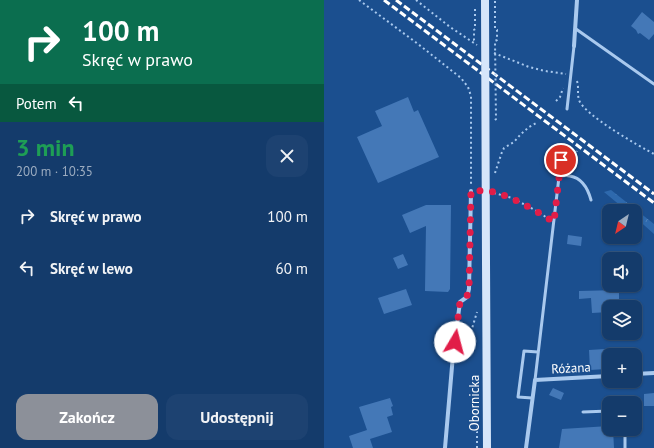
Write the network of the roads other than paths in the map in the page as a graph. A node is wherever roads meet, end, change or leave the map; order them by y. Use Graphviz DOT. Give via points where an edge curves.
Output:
graph roads {
  1 [pos="485,0"];
  2 [pos="577,0"];
  3 [pos="576,29"];
  4 [pos="574,46"];
  5 [pos="631,61"];
  6 [pos="626,64"];
  7 [pos="654,84"];
  8 [pos="567,109"];
  9 [pos="561,160"];
  10 [pos="559,176"];
  11 [pos="471,191"];
  12 [pos="591,200"];
  13 [pos="538,352"];
  14 [pos="654,373"];
  15 [pos="642,374"];
  16 [pos="602,376"];
  17 [pos="535,380"];
  18 [pos="532,398"];
  19 [pos="602,411"];
  20 [pos="583,412"];
  21 [pos="624,436"];
  22 [pos="445,448"];
  23 [pos="486,448"];
  24 [pos="526,448"];
  25 [pos="625,448"];
  1 -- 23 [label="main road, Obornicka, bridge"];
  2 -- 3 [label="street"];
  3 -- 4 [label="street"];
  3 -- 6 [label="lane"];
  4 -- 8 [label="lane"];
  5 -- 6 [label="lane"];
  6 -- 7 [label="lane"];
  9 -- 10 [label="lane"];
  10 -- 12 [label="lane" via="570,176 583,183"];
  10 -- 13 [label="lane"];
  11 -- 22 [label="street" via="469,289 467,296 460,302"];
  13 -- 17 [label="lane"];
  13 -- 18 [label="lane" via="524,351 518,397"];
  14 -- 15 [label="street"];
  16 -- 17 [label="street, Różana"];
  17 -- 18 [label="street"];
  18 -- 24 [label="street"];
  19 -- 20 [label="lane"];
  21 -- 25 [label="lane"];
}
